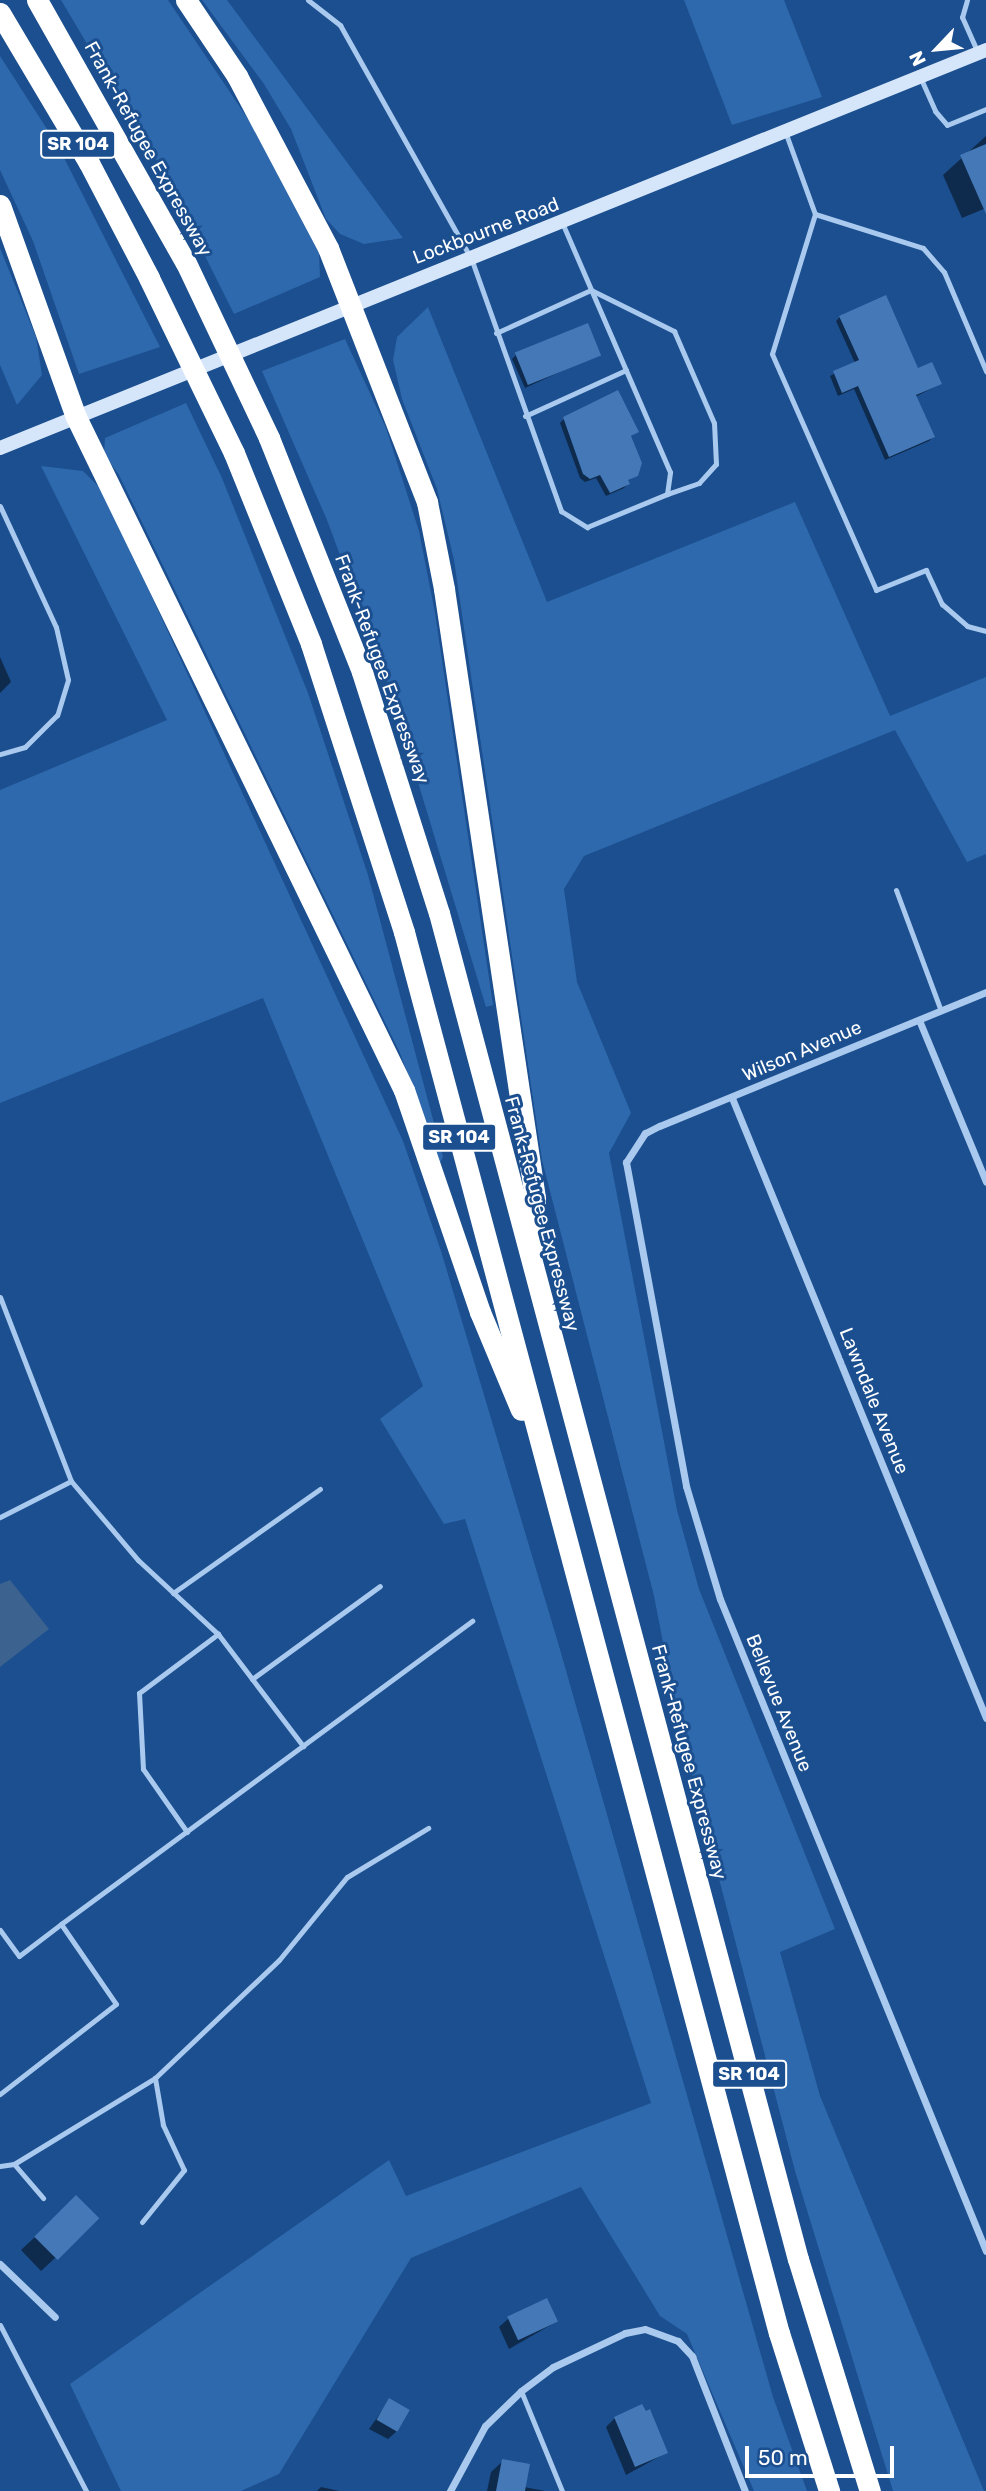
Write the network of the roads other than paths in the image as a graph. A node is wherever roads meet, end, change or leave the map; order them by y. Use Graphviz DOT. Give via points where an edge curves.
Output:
graph roads {
  1 [pos="37,0"];
  2 [pos="186,0"];
  3 [pos="308,0"];
  4 [pos="967,0"];
  5 [pos="0,13"];
  6 [pos="982,52"];
  7 [pos="920,78"];
  8 [pos="986,109"];
  9 [pos="786,134"];
  10 [pos="0,205"];
  11 [pos="815,214"];
  12 [pos="562,222"];
  13 [pos="471,258"];
  14 [pos="591,290"];
  15 [pos="349,304"];
  16 [pos="496,333"];
  17 [pos="626,370"];
  18 [pos="986,371"];
  19 [pos="525,416"];
  20 [pos="76,417"];
  21 [pos="0,448"];
  22 [pos="667,494"];
  23 [pos="1,511"];
  24 [pos="986,631"];
  25 [pos="0,754"];
  26 [pos="896,890"];
  27 [pos="986,992"];
  28 [pos="940,1011"];
  29 [pos="919,1020"];
  30 [pos="732,1098"];
  31 [pos="635,1145"];
  32 [pos="986,1182"];
  33 [pos="533,1272"];
  34 [pos="0,1297"];
  35 [pos="540,1447"];
  36 [pos="71,1481"];
  37 [pos="320,1489"];
  38 [pos="0,1517"];
  39 [pos="380,1586"];
  40 [pos="173,1593"];
  41 [pos="472,1621"];
  42 [pos="218,1634"];
  43 [pos="252,1679"];
  44 [pos="986,1717"];
  45 [pos="303,1746"];
  46 [pos="428,1828"];
  47 [pos="187,1832"];
  48 [pos="61,1924"];
  49 [pos="0,1930"];
  50 [pos="155,2078"];
  51 [pos="0,2094"];
  52 [pos="14,2164"];
  53 [pos="0,2166"];
  54 [pos="43,2198"];
  55 [pos="142,2222"];
  56 [pos="986,2251"];
  57 [pos="0,2264"];
  58 [pos="55,2317"];
  59 [pos="0,2325"];
  60 [pos="521,2391"];
  61 [pos="86,2491"];
  62 [pos="450,2491"];
  63 [pos="562,2491"];
  64 [pos="745,2491"];
  65 [pos="829,2491"];
  66 [pos="870,2491"];
  1 -- 33 [label="highway, Frank-Refugee Expressway / SR 104, bridge" via="186,263 269,439 357,659 409,813"];
  2 -- 15 [label="highway" via="278,148 328,248"];
  3 -- 13 [label="lane" via="340,25"];
  4 -- 6 [label="lane" via="962,17"];
  5 -- 35 [label="highway, SR 104, bridge" via="89,163 149,278 234,453 311,644 374,828"];
  6 -- 7 [label="main road, Lockbourne Road"];
  7 -- 8 [label="lane" via="947,125"];
  7 -- 9 [label="main road, Lockbourne Road"];
  9 -- 11 [label="lane"];
  9 -- 12 [label="main road, Lockbourne Road"];
  10 -- 20 [label="highway"];
  11 -- 18 [label="lane" via="923,248 944,272"];
  11 -- 24 [label="lane" via="772,354 876,590 926,570 942,604 967,626"];
  12 -- 13 [label="main road, Lockbourne Road"];
  12 -- 14 [label="lane"];
  13 -- 15 [label="main road, Lockbourne Road"];
  13 -- 16 [label="lane"];
  14 -- 16 [label="lane"];
  14 -- 17 [label="lane"];
  14 -- 22 [label="lane" via="674,331 714,423 716,464 699,483"];
  15 -- 20 [label="main road, Lockbourne Road"];
  15 -- 33 [label="highway" via="398,421 437,545 535,1198"];
  16 -- 19 [label="lane"];
  17 -- 19 [label="lane"];
  17 -- 22 [label="lane" via="670,472"];
  19 -- 22 [label="lane" via="561,511 587,527"];
  20 -- 21 [label="main road, Lockbourne Road"];
  20 -- 35 [label="highway" via="404,1090 504,1376"];
  23 -- 25 [label="lane" via="56,627 68,680 57,715 24,747"];
  26 -- 28 [label="lane"];
  27 -- 28 [label="street, Wilson Avenue"];
  28 -- 29 [label="street, Wilson Avenue"];
  29 -- 30 [label="street, Wilson Avenue"];
  29 -- 32 [label="street"];
  30 -- 31 [label="street, Wilson Avenue" via="659,1126"];
  30 -- 44 [label="street, Lawndale Avenue"];
  31 -- 56 [label="street, Bellevue Avenue" via="626,1162 626,1181 686,1486 720,1599"];
  33 -- 66 [label="highway, Frank-Refugee Expressway / SR 104" via="798,2259"];
  34 -- 36 [label="lane"];
  35 -- 65 [label="highway, SR 104" via="779,2333"];
  36 -- 38 [label="lane"];
  36 -- 40 [label="lane" via="138,1560"];
  37 -- 40 [label="lane"];
  39 -- 43 [label="lane"];
  40 -- 42 [label="lane"];
  41 -- 45 [label="lane"];
  42 -- 43 [label="lane"];
  42 -- 47 [label="lane" via="139,1693 143,1769"];
  43 -- 45 [label="lane"];
  45 -- 47 [label="lane"];
  46 -- 50 [label="lane" via="347,1877 279,1960"];
  47 -- 48 [label="lane"];
  48 -- 49 [label="lane" via="19,1956"];
  48 -- 51 [label="lane" via="116,2004"];
  50 -- 52 [label="lane"];
  50 -- 55 [label="lane" via="163,2125 184,2170"];
  52 -- 53 [label="lane"];
  52 -- 54 [label="lane"];
  57 -- 58 [label="street"];
  59 -- 61 [label="lane"];
  60 -- 62 [label="street" via="485,2426"];
  60 -- 63 [label="lane"];
  60 -- 64 [label="street" via="553,2367 625,2333 645,2329 659,2333 692,2356"];
}
